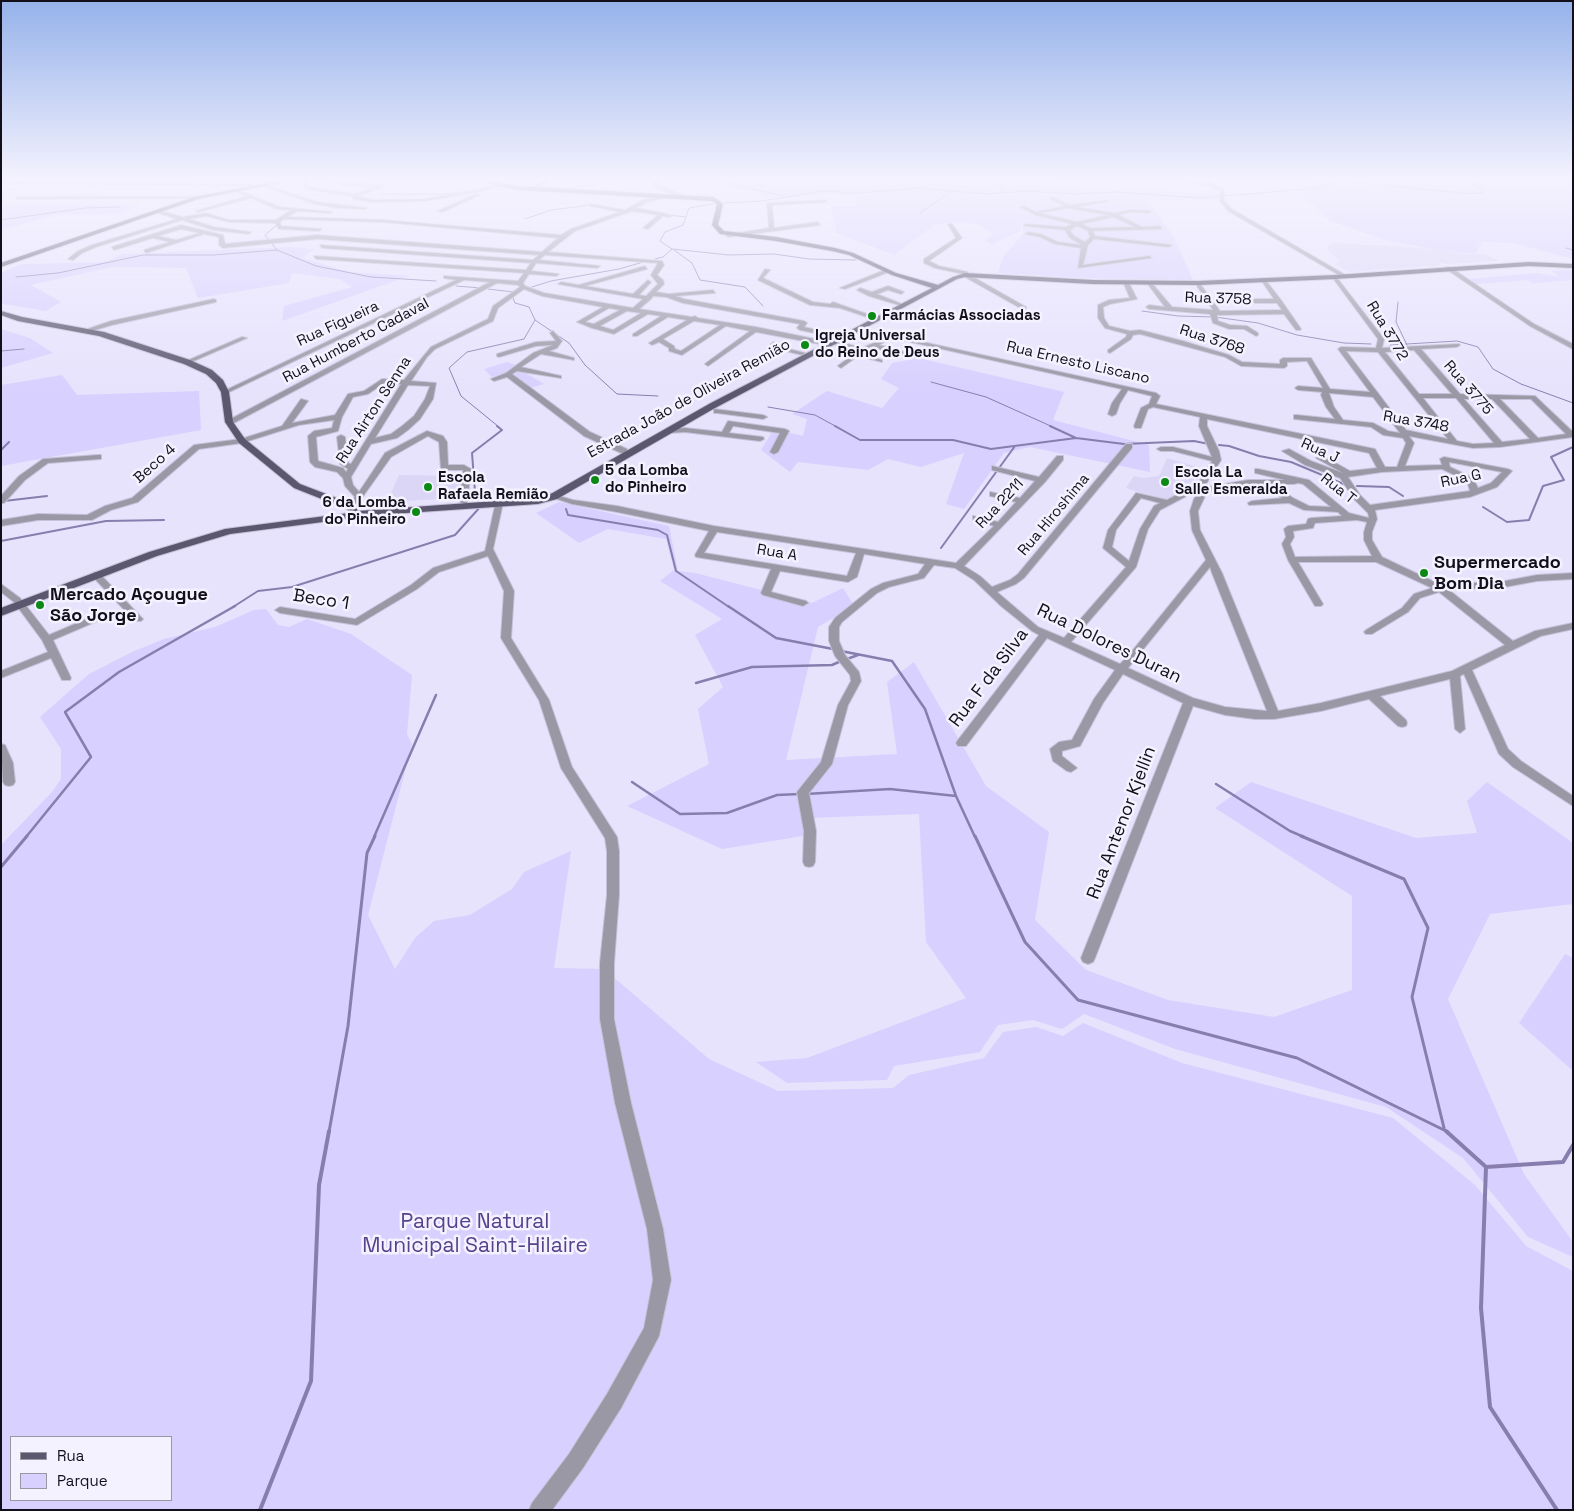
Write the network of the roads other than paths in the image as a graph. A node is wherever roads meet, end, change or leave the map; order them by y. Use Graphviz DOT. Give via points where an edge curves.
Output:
graph roads {
  1 [pos="48,249"];
  2 [pos="90,249"];
  3 [pos="154,249"];
  4 [pos="350,249"];
  5 [pos="445,249"];
  6 [pos="482,249"];
  7 [pos="548,249"];
  8 [pos="830,249"];
  9 [pos="943,249"];
  10 [pos="1084,249"];
  11 [pos="1297,249"];
  12 [pos="146,251"];
  13 [pos="542,253"];
  14 [pos="435,256"];
  15 [pos="316,258"];
  16 [pos="1148,258"];
  17 [pos="72,260"];
  18 [pos="534,262"];
  19 [pos="1573,264"];
  20 [pos="1,265"];
  21 [pos="424,265"];
  22 [pos="597,266"];
  23 [pos="645,268"];
  24 [pos="1448,268"];
  25 [pos="767,270"];
  26 [pos="887,271"];
  27 [pos="526,273"];
  28 [pos="632,273"];
  29 [pos="556,274"];
  30 [pos="962,274"];
  31 [pos="1344,276"];
  32 [pos="446,277"];
  33 [pos="1335,277"];
  34 [pos="462,279"];
  35 [pos="1264,280"];
  36 [pos="622,281"];
  37 [pos="1093,281"];
  38 [pos="495,282"];
  39 [pos="648,282"];
  40 [pos="1126,282"];
  41 [pos="1150,283"];
  42 [pos="1198,283"];
  43 [pos="561,284"];
  44 [pos="522,285"];
  45 [pos="578,286"];
  46 [pos="936,286"];
  47 [pos="615,287"];
  48 [pos="843,288"];
  49 [pos="860,290"];
  50 [pos="608,292"];
  51 [pos="713,292"];
  52 [pos="901,292"];
  53 [pos="667,295"];
  54 [pos="872,295"];
  55 [pos="634,296"];
  56 [pos="651,296"];
  57 [pos="214,301"];
  58 [pos="1255,301"];
  59 [pos="1279,301"];
  60 [pos="900,305"];
  61 [pos="609,306"];
  62 [pos="1148,307"];
  63 [pos="1024,308"];
  64 [pos="626,309"];
  65 [pos="1170,309"];
  66 [pos="635,310"];
  67 [pos="647,312"];
  68 [pos="702,312"];
  69 [pos="1216,312"];
  70 [pos="1286,312"];
  71 [pos="1,313"];
  72 [pos="668,315"];
  73 [pos="876,318"];
  74 [pos="726,324"];
  75 [pos="594,327"];
  76 [pos="756,329"];
  77 [pos="861,329"];
  78 [pos="1298,329"];
  79 [pos="85,331"];
  80 [pos="553,333"];
  81 [pos="1130,333"];
  82 [pos="1256,334"];
  83 [pos="634,335"];
  84 [pos="244,338"];
  85 [pos="660,340"];
  86 [pos="831,341"];
  87 [pos="883,341"];
  88 [pos="559,343"];
  89 [pos="652,344"];
  90 [pos="774,344"];
  91 [pos="1457,345"];
  92 [pos="874,346"];
  93 [pos="214,347"];
  94 [pos="1573,347"];
  95 [pos="1416,348"];
  96 [pos="1380,350"];
  97 [pos="1110,351"];
  98 [pos="540,352"];
  99 [pos="860,352"];
  100 [pos="499,355"];
  101 [pos="801,355"];
  102 [pos="916,356"];
  103 [pos="178,358"];
  104 [pos="572,359"];
  105 [pos="880,361"];
  106 [pos="188,362"];
  107 [pos="708,364"];
  108 [pos="841,366"];
  109 [pos="514,368"];
  110 [pos="508,374"];
  111 [pos="559,377"];
  112 [pos="494,379"];
  113 [pos="406,382"];
  114 [pos="1126,388"];
  115 [pos="1298,388"];
  116 [pos="1326,391"];
  117 [pos="225,392"];
  118 [pos="1375,395"];
  119 [pos="1416,396"];
  120 [pos="1457,396"];
  121 [pos="1493,396"];
  122 [pos="304,401"];
  123 [pos="1152,405"];
  124 [pos="717,411"];
  125 [pos="736,413"];
  126 [pos="1112,414"];
  127 [pos="763,416"];
  128 [pos="1204,416"];
  129 [pos="1297,416"];
  130 [pos="338,417"];
  131 [pos="1340,421"];
  132 [pos="229,422"];
  133 [pos="731,423"];
  134 [pos="285,426"];
  135 [pos="1138,426"];
  136 [pos="682,428"];
  137 [pos="665,430"];
  138 [pos="1404,434"];
  139 [pos="724,435"];
  140 [pos="1572,435"];
  141 [pos="340,437"];
  142 [pos="760,439"];
  143 [pos="1536,440"];
  144 [pos="242,442"];
  145 [pos="369,442"];
  146 [pos="1456,444"];
  147 [pos="1500,445"];
  148 [pos="1129,446"];
  149 [pos="1161,449"];
  150 [pos="1286,451"];
  151 [pos="624,452"];
  152 [pos="774,452"];
  153 [pos="98,457"];
  154 [pos="1060,458"];
  155 [pos="1320,458"];
  156 [pos="1217,460"];
  157 [pos="1446,467"];
  158 [pos="353,468"];
  159 [pos="996,468"];
  160 [pos="1401,468"];
  161 [pos="1382,470"];
  162 [pos="1346,475"];
  163 [pos="347,477"];
  164 [pos="1042,480"];
  165 [pos="1264,482"];
  166 [pos="1306,482"];
  167 [pos="1203,489"];
  168 [pos="1475,492"];
  169 [pos="993,494"];
  170 [pos="551,496"];
  171 [pos="359,497"];
  172 [pos="1,500"];
  173 [pos="1290,500"];
  174 [pos="1021,501"];
  175 [pos="464,502"];
  176 [pos="475,502"];
  177 [pos="1165,502"];
  178 [pos="499,503"];
  179 [pos="1252,504"];
  180 [pos="1370,508"];
  181 [pos="1339,510"];
  182 [pos="353,511"];
  183 [pos="976,518"];
  184 [pos="1355,518"];
  185 [pos="1372,521"];
  186 [pos="1,523"];
  187 [pos="1000,526"];
  188 [pos="714,529"];
  189 [pos="862,550"];
  190 [pos="490,552"];
  191 [pos="1378,559"];
  192 [pos="1292,560"];
  193 [pos="932,561"];
  194 [pos="1211,561"];
  195 [pos="958,566"];
  196 [pos="777,567"];
  197 [pos="1131,567"];
  198 [pos="96,575"];
  199 [pos="1573,576"];
  200 [pos="1,587"];
  201 [pos="1440,588"];
  202 [pos="990,591"];
  203 [pos="19,602"];
  204 [pos="802,603"];
  205 [pos="1318,604"];
  206 [pos="1,607"];
  207 [pos="280,610"];
  208 [pos="1,612"];
  209 [pos="106,614"];
  210 [pos="138,619"];
  211 [pos="1573,626"];
  212 [pos="1369,632"];
  213 [pos="1044,634"];
  214 [pos="47,639"];
  215 [pos="1065,643"];
  216 [pos="1511,645"];
  217 [pos="53,654"];
  218 [pos="1122,668"];
  219 [pos="1467,669"];
  220 [pos="1455,674"];
  221 [pos="1,676"];
  222 [pos="66,678"];
  223 [pos="1372,695"];
  224 [pos="1188,701"];
  225 [pos="1274,716"];
  226 [pos="1402,723"];
  227 [pos="1460,729"];
  228 [pos="962,743"];
  229 [pos="1,748"];
  230 [pos="1071,768"];
  231 [pos="9,782"];
  232 [pos="1573,802"];
  233 [pos="809,862"];
  234 [pos="1088,958"];
  235 [pos="540,1510"];
  1 -- 20 [label="main road"];
  2 -- 17 [label="street"];
  3 -- 12 [label="street"];
  4 -- 14 [label="street"];
  5 -- 14 [label="street"];
  6 -- 13 [label="street"];
  7 -- 13 [label="street"];
  8 -- 26 [label="main road" via="851,254"];
  9 -- 30 [label="street" via="926,260"];
  10 -- 16 [label="street" via="1080,267"];
  11 -- 31 [label="street"];
  13 -- 18 [label="street"];
  13 -- 56 [label="street" via="657,261 661,265 654,276 661,284"];
  14 -- 18 [label="street"];
  14 -- 21 [label="street"];
  15 -- 21 [label="street"];
  18 -- 22 [label="street"];
  18 -- 27 [label="street"];
  19 -- 24 [label="main road, Estrada João de Oliveira Remião"];
  19 -- 31 [label="main road, Estrada João de Oliveira Remião" via="1525,262"];
  21 -- 27 [label="street"];
  23 -- 28 [label="street"];
  24 -- 31 [label="main road, Estrada João de Oliveira Remião"];
  24 -- 94 [label="street" via="1532,325"];
  25 -- 73 [label="street" via="760,278 799,299"];
  26 -- 46 [label="main road"];
  26 -- 48 [label="street"];
  27 -- 29 [label="street"];
  27 -- 44 [label="street"];
  28 -- 36 [label="street"];
  28 -- 45 [label="street"];
  30 -- 37 [label="main road, Estrada João de Oliveira Remião"];
  30 -- 46 [label="main road, Estrada João de Oliveira Remião"];
  30 -- 63 [label="street"];
  31 -- 33 [label="main road, Estrada João de Oliveira Remião"];
  31 -- 37 [label="main road, Estrada João de Oliveira Remião"];
  32 -- 34 [label="street"];
  33 -- 35 [label="main road, Estrada João de Oliveira Remião"];
  33 -- 96 [label="street, Rua 3772" via="1380,339"];
  34 -- 38 [label="street"];
  34 -- 117 [label="street, Rua Figueira"];
  35 -- 42 [label="main road, Estrada João de Oliveira Remião"];
  35 -- 59 [label="street"];
  37 -- 40 [label="main road, Estrada João de Oliveira Remião"];
  38 -- 44 [label="street"];
  38 -- 132 [label="street, Rua Humberto Cadaval"];
  39 -- 55 [label="street"];
  40 -- 41 [label="main road, Estrada João de Oliveira Remião"];
  40 -- 81 [label="street" via="1134,299 1107,302 1100,306 1100,315 1106,327"];
  41 -- 42 [label="main road, Estrada João de Oliveira Remião"];
  41 -- 65 [label="street"];
  42 -- 69 [label="street"];
  43 -- 45 [label="street"];
  44 -- 61 [label="street" via="542,294"];
  44 -- 113 [label="street, Rua Airton Senna" via="495,307 491,320 433,348"];
  45 -- 50 [label="street"];
  46 -- 60 [label="main road, Estrada João de Oliveira Remião"];
  46 -- 73 [label="main road, Estrada João de Oliveira Remião"];
  47 -- 50 [label="street"];
  49 -- 54 [label="street"];
  50 -- 55 [label="street"];
  51 -- 53 [label="street"];
  52 -- 54 [label="street" via="888,288"];
  53 -- 56 [label="street"];
  53 -- 68 [label="street"];
  54 -- 60 [label="street"];
  55 -- 56 [label="street"];
  56 -- 66 [label="street"];
  57 -- 79 [label="street"];
  58 -- 59 [label="street"];
  59 -- 70 [label="street"];
  60 -- 73 [label="main road, Estrada João de Oliveira Remião"];
  61 -- 64 [label="street"];
  61 -- 75 [label="street" via="580,322"];
  62 -- 65 [label="street, Rua 3758"];
  64 -- 66 [label="street"];
  64 -- 75 [label="street"];
  65 -- 69 [label="street, Rua 3758"];
  66 -- 67 [label="street"];
  67 -- 72 [label="street"];
  67 -- 75 [label="street" via="614,332"];
  68 -- 72 [label="street"];
  68 -- 74 [label="street"];
  68 -- 85 [label="street"];
  68 -- 86 [label="street" via="804,323 800,328"];
  69 -- 70 [label="street, Rua 3758"];
  69 -- 82 [label="street" via="1214,322 1229,327 1245,327"];
  70 -- 78 [label="street"];
  71 -- 79 [label="main road"];
  72 -- 83 [label="street"];
  73 -- 77 [label="main road, Estrada João de Oliveira Remião"];
  73 -- 86 [label="main road, Estrada João de Oliveira Remião"];
  74 -- 76 [label="street"];
  74 -- 85 [label="street" via="682,353 671,350 672,347"];
  76 -- 86 [label="street"];
  76 -- 107 [label="street"];
  77 -- 86 [label="main road, Estrada João de Oliveira Remião"];
  77 -- 114 [label="street, Rua Ernesto Liscano"];
  79 -- 103 [label="main road"];
  80 -- 88 [label="street"];
  81 -- 97 [label="street" via="1129,338"];
  81 -- 116 [label="street, Rua 3768" via="1140,332 1180,342 1227,356 1241,364 1284,366 1283,360 1309,359"];
  84 -- 106 [label="street"];
  85 -- 89 [label="street"];
  86 -- 99 [label="street"];
  86 -- 101 [label="main road, Estrada João de Oliveira Remião"];
  87 -- 92 [label="street"];
  88 -- 98 [label="street"];
  88 -- 100 [label="street" via="536,344"];
  90 -- 101 [label="street"];
  91 -- 95 [label="street"];
  92 -- 99 [label="street"];
  92 -- 102 [label="street"];
  93 -- 103 [label="street"];
  95 -- 96 [label="street"];
  95 -- 120 [label="street, Rua 3775"];
  96 -- 118 [label="street" via="1341,349"];
  96 -- 119 [label="street, Rua 3772"];
  98 -- 104 [label="street"];
  98 -- 109 [label="street"];
  99 -- 105 [label="street"];
  99 -- 108 [label="street"];
  101 -- 136 [label="main road, Estrada João de Oliveira Remião"];
  101 -- 137 [label="main road, Estrada João de Oliveira Remião"];
  103 -- 106 [label="main road"];
  106 -- 117 [label="main road" via="209,372"];
  109 -- 110 [label="street"];
  109 -- 111 [label="street"];
  110 -- 112 [label="street"];
  110 -- 151 [label="street" via="587,434"];
  113 -- 130 [label="street" via="380,382 366,393 351,394"];
  113 -- 145 [label="street, Rua Airton Senna"];
  113 -- 145 [label="street" via="433,383 429,399 418,417 394,436"];
  114 -- 123 [label="street, Rua Ernesto Liscano" via="1156,395"];
  114 -- 126 [label="street"];
  115 -- 116 [label="street"];
  116 -- 118 [label="street"];
  116 -- 131 [label="street" via="1330,408"];
  117 -- 132 [label="main road"];
  118 -- 138 [label="street"];
  119 -- 120 [label="street"];
  119 -- 146 [label="street, Rua 3772"];
  120 -- 121 [label="street"];
  120 -- 147 [label="street, Rua 3775"];
  121 -- 140 [label="street" via="1535,397"];
  121 -- 143 [label="street"];
  122 -- 134 [label="street"];
  123 -- 128 [label="street, Rua Ernesto Liscano"];
  123 -- 135 [label="street" via="1145,408"];
  124 -- 125 [label="street"];
  125 -- 127 [label="street"];
  125 -- 133 [label="street"];
  128 -- 156 [label="street" via="1203,426"];
  128 -- 161 [label="street, Rua Ernesto Liscano" via="1372,451"];
  129 -- 131 [label="street, Rua 3748"];
  130 -- 134 [label="street, Beco 4"];
  130 -- 163 [label="street" via="335,429 312,436 314,462 340,470"];
  131 -- 138 [label="street, Rua 3748" via="1373,425 1386,433"];
  132 -- 144 [label="main road"];
  133 -- 139 [label="street"];
  133 -- 152 [label="street" via="785,431"];
  134 -- 144 [label="street, Beco 4"];
  136 -- 137 [label="main road, Estrada João de Oliveira Remião"];
  136 -- 139 [label="street"];
  137 -- 151 [label="main road, Estrada João de Oliveira Remião"];
  137 -- 170 [label="main road, Estrada João de Oliveira Remião"];
  138 -- 146 [label="street, Rua 3748"];
  138 -- 160 [label="street" via="1410,443"];
  139 -- 142 [label="street"];
  140 -- 143 [label="street, Rua 3748"];
  141 -- 158 [label="street" via="344,464"];
  143 -- 147 [label="street, Rua 3748"];
  144 -- 182 [label="main road" via="296,486"];
  144 -- 186 [label="street, Beco 4" via="196,447 135,500 92,516 38,517"];
  145 -- 158 [label="street, Rua Airton Senna"];
  146 -- 147 [label="street, Rua 3748"];
  148 -- 202 [label="street, Rua Hiroshima" via="1021,576"];
  149 -- 156 [label="street"];
  150 -- 162 [label="street, Rua J" via="1308,463"];
  151 -- 170 [label="main road, Estrada João de Oliveira Remião"];
  153 -- 172 [label="street" via="46,461 22,478"];
  154 -- 164 [label="street, Rua 2211"];
  155 -- 162 [label="street"];
  156 -- 167 [label="street" via="1202,484"];
  157 -- 160 [label="street"];
  157 -- 168 [label="street" via="1470,480"];
  157 -- 168 [label="street, Rua G" via="1444,459 1508,471 1494,485"];
  158 -- 163 [label="street, Rua Airton Senna"];
  159 -- 164 [label="street"];
  160 -- 161 [label="street"];
  161 -- 162 [label="street"];
  162 -- 180 [label="street" via="1357,498"];
  163 -- 171 [label="street, Rua Airton Senna" via="348,486"];
  164 -- 174 [label="street, Rua 2211"];
  165 -- 166 [label="street"];
  165 -- 166 [label="street, Rua T" via="1259,468"];
  165 -- 167 [label="street"];
  165 -- 173 [label="street"];
  166 -- 181 [label="street, Rua T"];
  167 -- 177 [label="street" via="1194,489"];
  167 -- 194 [label="street" via="1194,511 1196,530"];
  168 -- 180 [label="street, Rua G"];
  169 -- 174 [label="street"];
  170 -- 176 [label="main road, Estrada João de Oliveira Remião"];
  170 -- 178 [label="main road, Estrada João de Oliveira Remião" via="538,501"];
  170 -- 188 [label="street, Rua Dolores Duran"];
  171 -- 175 [label="street" via="388,455 427,433 443,442 444,468 467,469"];
  171 -- 182 [label="street"];
  173 -- 179 [label="street"];
  173 -- 181 [label="street" via="1307,508"];
  174 -- 187 [label="street, Rua 2211"];
  175 -- 176 [label="main road, Estrada João de Oliveira Remião"];
  175 -- 182 [label="main road, Estrada João de Oliveira Remião"];
  176 -- 178 [label="main road, Estrada João de Oliveira Remião"];
  176 -- 182 [label="main road, Estrada João de Oliveira Remião"];
  177 -- 197 [label="street" via="1152,513"];
  177 -- 197 [label="street" via="1139,494 1112,530 1107,548"];
  178 -- 190 [label="street"];
  180 -- 185 [label="street"];
  181 -- 184 [label="street, Rua T"];
  182 -- 198 [label="main road, Estrada João de Oliveira Remião" via="230,531 169,548"];
  182 -- 203 [label="main road, Estrada João de Oliveira Remião" via="204,532"];
  183 -- 187 [label="street"];
  184 -- 185 [label="street, Rua T"];
  184 -- 192 [label="street" via="1310,521 1310,526 1288,528 1290,537 1286,544"];
  185 -- 191 [label="street" via="1368,540"];
  187 -- 195 [label="street, Rua 2211"];
  188 -- 189 [label="street, Rua Dolores Duran"];
  188 -- 196 [label="street, Rua A" via="699,555"];
  189 -- 193 [label="street, Rua Dolores Duran"];
  189 -- 196 [label="street, Rua A" via="850,579"];
  190 -- 207 [label="street, Beco 1" via="436,570 357,622"];
  190 -- 235 [label="street" via="509,591 506,638 544,700 567,768 611,837 613,895 607,963 607,1019 623,1103 655,1229 662,1280 653,1330 614,1402"];
  191 -- 192 [label="street"];
  191 -- 201 [label="street"];
  192 -- 205 [label="street"];
  193 -- 195 [label="street, Rua Dolores Duran"];
  193 -- 233 [label="street" via="922,576 874,591 838,620 834,627 834,641 840,656 855,674 856,681 843,705 826,764 803,792 810,831"];
  194 -- 218 [label="street"];
  194 -- 225 [label="street"];
  195 -- 202 [label="street, Rua Dolores Duran"];
  196 -- 204 [label="street" via="766,593"];
  197 -- 215 [label="street"];
  198 -- 203 [label="main road, Estrada João de Oliveira Remião"];
  198 -- 210 [label="street"];
  199 -- 201 [label="street"];
  200 -- 203 [label="street"];
  201 -- 212 [label="street" via="1417,596 1405,610"];
  201 -- 216 [label="street"];
  202 -- 213 [label="street, Rua Dolores Duran" via="1023,621"];
  203 -- 206 [label="main road, Estrada João de Oliveira Remião"];
  203 -- 208 [label="main road, Estrada João de Oliveira Remião"];
  203 -- 214 [label="street"];
  209 -- 214 [label="street"];
  211 -- 216 [label="street, Rua Dolores Duran" via="1544,631"];
  213 -- 215 [label="street, Rua Dolores Duran"];
  213 -- 228 [label="street, Rua F da Silva"];
  214 -- 217 [label="street"];
  215 -- 218 [label="street, Rua Dolores Duran"];
  216 -- 219 [label="street, Rua Dolores Duran"];
  217 -- 221 [label="street"];
  217 -- 222 [label="street"];
  218 -- 224 [label="street, Rua Dolores Duran"];
  218 -- 230 [label="street" via="1098,702 1076,743 1056,749 1057,758"];
  219 -- 220 [label="street, Rua Dolores Duran"];
  219 -- 232 [label="street" via="1503,751"];
  220 -- 223 [label="street, Rua Dolores Duran"];
  220 -- 227 [label="street"];
  223 -- 225 [label="street, Rua Dolores Duran"];
  223 -- 226 [label="street"];
  224 -- 225 [label="street, Rua Dolores Duran" via="1225,711"];
  224 -- 234 [label="street, Rua Antenor Kjellin"];
  229 -- 231 [label="street"];
}
